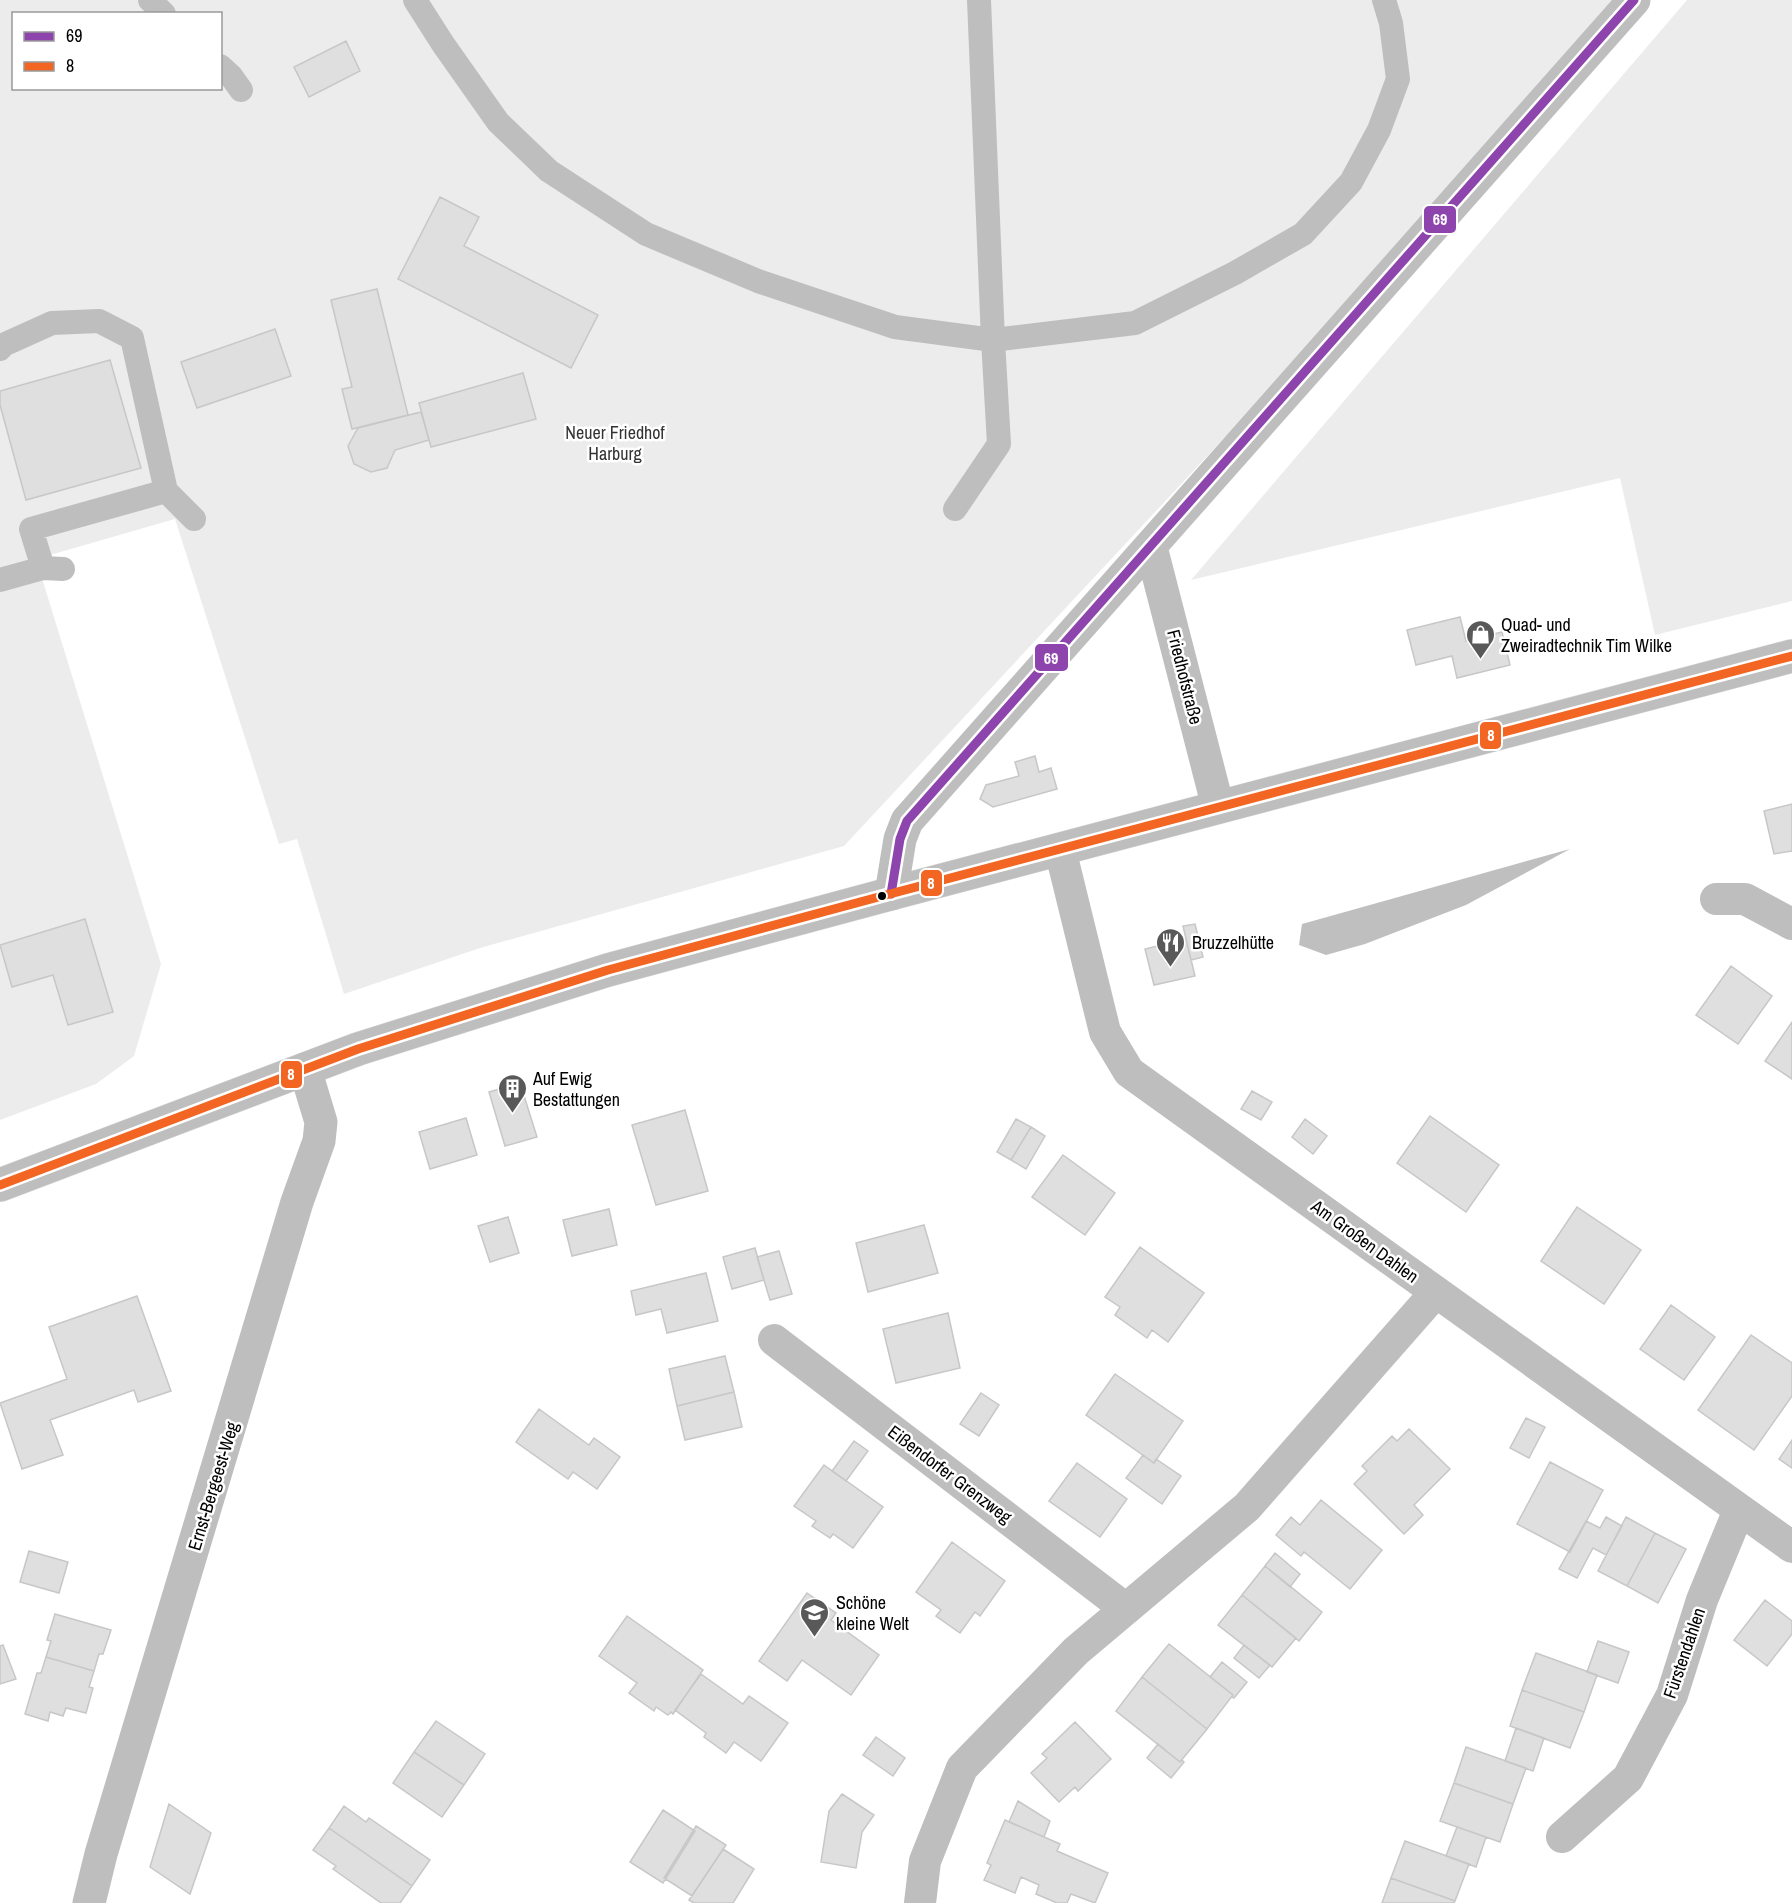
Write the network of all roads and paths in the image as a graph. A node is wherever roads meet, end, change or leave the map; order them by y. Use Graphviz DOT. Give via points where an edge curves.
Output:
graph roads {
  1 [pos="150,0"];
  2 [pos="415,0"];
  3 [pos="979,0"];
  4 [pos="1384,0"];
  5 [pos="1634,0"];
  6 [pos="162,12"];
  7 [pos="222,68"];
  8 [pos="241,90"];
  9 [pos="993,340"];
  10 [pos="0,349"];
  11 [pos="166,491"];
  12 [pos="955,509"];
  13 [pos="194,519"];
  14 [pos="1151,547"];
  15 [pos="0,580"];
  16 [pos="1792,657"];
  17 [pos="1218,807"];
  18 [pos="1060,849"];
  19 [pos="891,894"];
  20 [pos="1716,899"];
  21 [pos="1792,924"];
  22 [pos="305,1069"];
  23 [pos="0,1185"];
  24 [pos="1436,1292"];
  25 [pos="774,1340"];
  26 [pos="1739,1510"];
  27 [pos="1792,1547"];
  28 [pos="1126,1609"];
  29 [pos="1562,1837"];
  30 [pos="89,1903"];
  31 [pos="920,1903"];
  1 -- 6 [label="street"];
  2 -- 9 [label="street" via="498,122 549,171 646,234 758,281 895,327"];
  3 -- 9 [label="street"];
  4 -- 9 [label="street" via="1398,79 1379,130 1351,182 1303,234 1135,323"];
  5 -- 14 [label="street"];
  7 -- 8 [label="street"];
  9 -- 12 [label="street" via="999,444"];
  10 -- 11 [label="street" via="52,323 99,321 132,338"];
  11 -- 13 [label="street"];
  11 -- 15 [label="street" via="31,529 53,568"];
  14 -- 17 [label="street, Friedhofstraße"];
  14 -- 19 [label="street" via="907,822 900,839"];
  16 -- 17 [label="street"];
  17 -- 18 [label="street"];
  18 -- 19 [label="street"];
  18 -- 24 [label="street, Am Großen Dahlen" via="1105,1032 1129,1072"];
  19 -- 22 [label="street" via="608,970"];
  20 -- 21 [label="street" via="1745,899"];
  22 -- 23 [label="street"];
  22 -- 30 [label="street, Ernst-Bergeest-Weg" via="321,1122 319,1141 297,1202"];
  24 -- 26 [label="street, Am Großen Dahlen"];
  24 -- 28 [label="street" via="1247,1508"];
  25 -- 28 [label="street, Eißendorfer Grenzweg"];
  26 -- 27 [label="street, Am Großen Dahlen"];
  26 -- 29 [label="street, Fürstendahlen" via="1702,1600 1672,1695 1628,1778"];
  28 -- 31 [label="street" via="1076,1651 962,1768 925,1862"];
}
